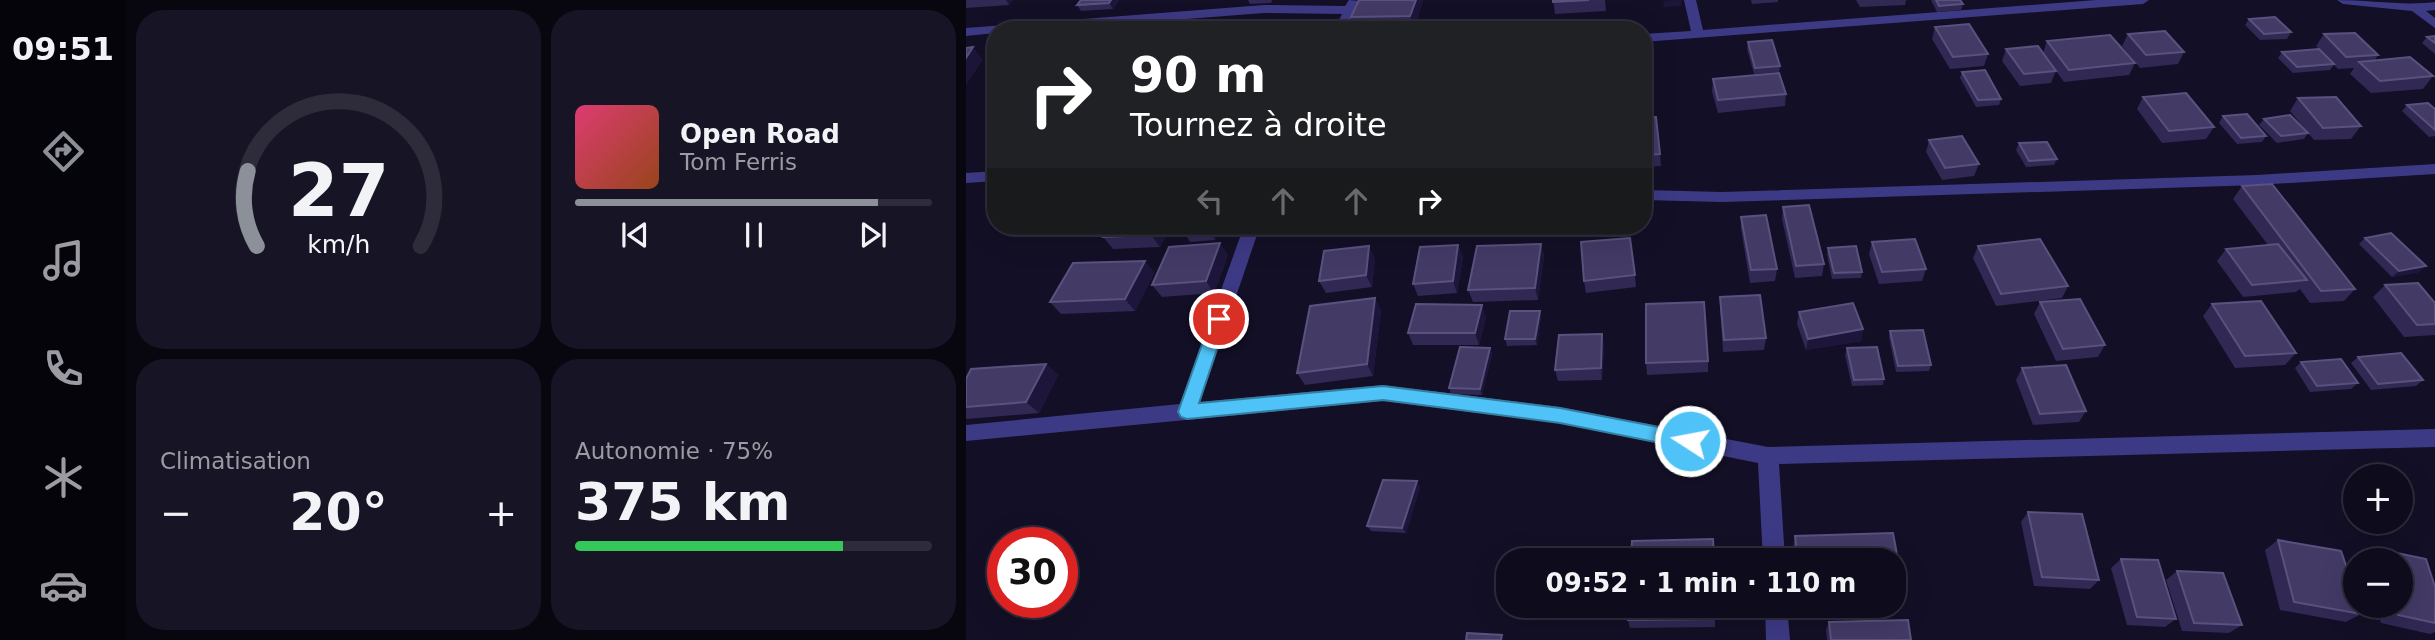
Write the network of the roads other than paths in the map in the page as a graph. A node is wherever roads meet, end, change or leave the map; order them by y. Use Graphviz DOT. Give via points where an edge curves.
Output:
graph roads {
  1 [pos="1689,0"];
  2 [pos="2143,0"];
  3 [pos="2343,0"];
  4 [pos="1352,5"];
  5 [pos="2435,6"];
  6 [pos="2415,8"];
  7 [pos="1109,21"];
  8 [pos="1344,21"];
  9 [pos="2435,24"];
  10 [pos="987,30"];
  11 [pos="966,32"];
  12 [pos="1698,34"];
  13 [pos="1652,37"];
  14 [pos="2435,169"];
  15 [pos="987,177"];
  16 [pos="966,178"];
  17 [pos="1652,195"];
  18 [pos="1249,235"];
  19 [pos="1187,412"];
  20 [pos="966,433"];
  21 [pos="2435,438"];
  22 [pos="1768,456"];
  23 [pos="1773,548"];
  24 [pos="1777,618"];
  25 [pos="1778,640"];
  1 -- 12 [label="street"];
  2 -- 12 [label="street"];
  3 -- 6 [label="street"];
  4 -- 7 [label="street"];
  4 -- 8 [label="street"];
  5 -- 6 [label="street"];
  6 -- 9 [label="street"];
  10 -- 11 [label="street"];
  12 -- 13 [label="street"];
  14 -- 17 [label="street" via="2257,180 1722,197"];
  15 -- 16 [label="street"];
  18 -- 19 [label="street"];
  19 -- 20 [label="street"];
  19 -- 22 [label="street" via="1383,393 1560,415"];
  21 -- 22 [label="street"];
  22 -- 23 [label="street"];
  24 -- 25 [label="street"];
}
